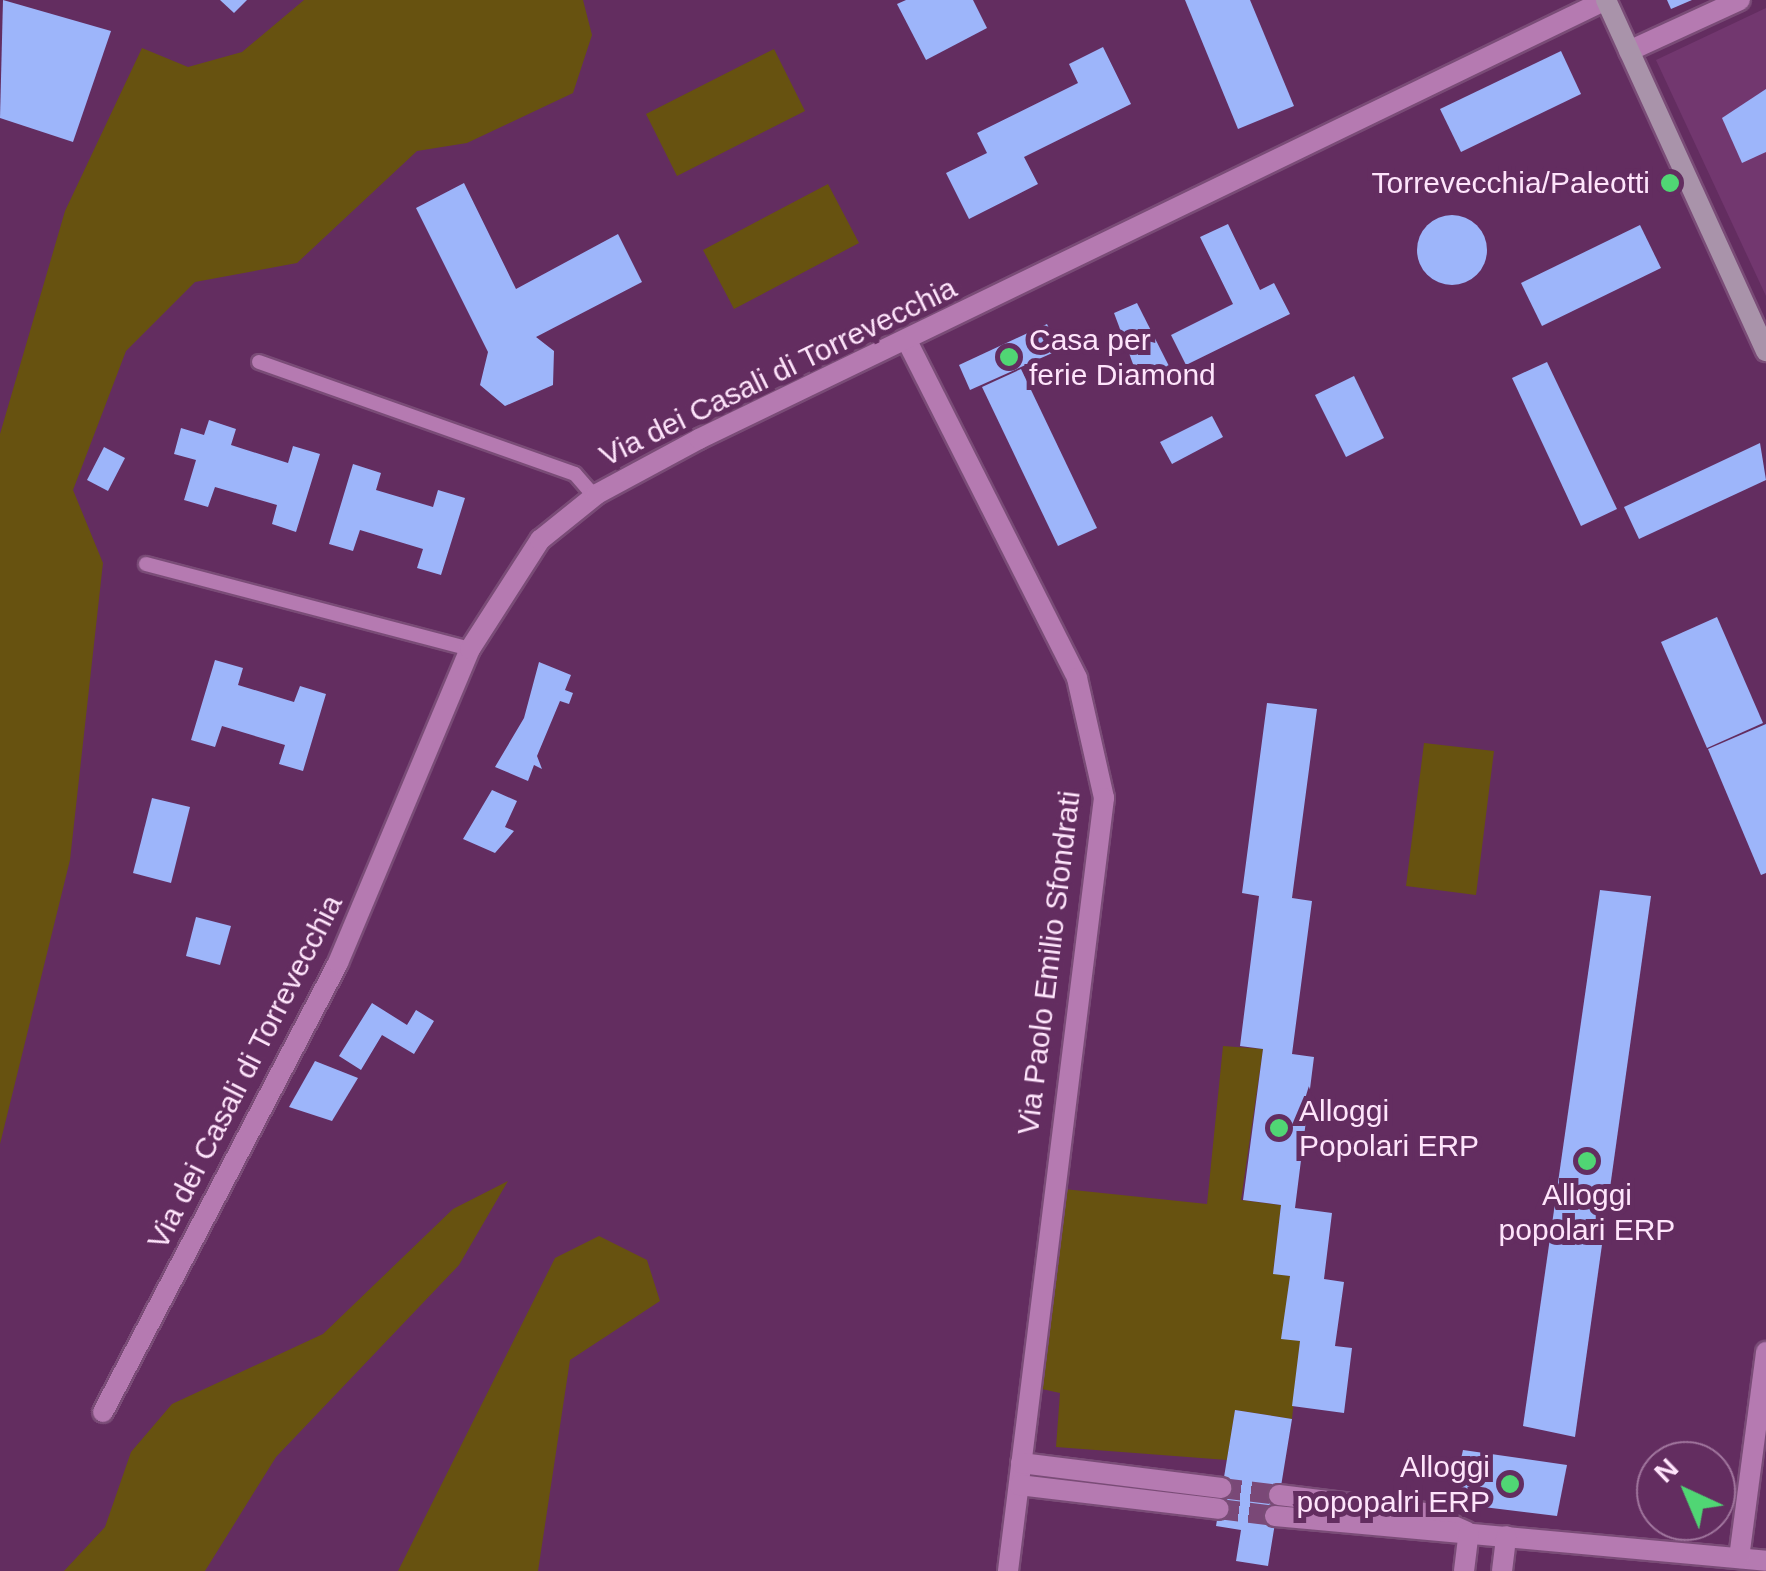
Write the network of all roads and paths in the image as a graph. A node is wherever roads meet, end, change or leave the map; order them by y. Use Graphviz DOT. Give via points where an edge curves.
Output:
graph roads {
  1 [pos="1606,0"];
  2 [pos="1740,0"];
  3 [pos="1629,51"];
  4 [pos="908,343"];
  5 [pos="1766,351"];
  6 [pos="258,362"];
  7 [pos="594,496"];
  8 [pos="146,564"];
  9 [pos="470,648"];
  10 [pos="1766,1352"];
  11 [pos="103,1412"];
  12 [pos="1020,1474"];
  13 [pos="1220,1499"];
  14 [pos="1277,1506"];
  15 [pos="1469,1532"];
  16 [pos="1506,1536"];
  17 [pos="1739,1558"];
  18 [pos="1766,1562"];
  19 [pos="1008,1571"];
  20 [pos="1464,1571"];
  21 [pos="1502,1571"];
  1 -- 3 [label="main road"];
  1 -- 4 [label="street, Via dei Casali di Torrevecchia"];
  2 -- 3 [label="street"];
  3 -- 5 [label="main road"];
  4 -- 7 [label="street, Via dei Casali di Torrevecchia"];
  4 -- 12 [label="street, Via Paolo Emilio Sfondrati" via="1077,678 1104,798"];
  6 -- 7 [label="lane" via="575,474"];
  7 -- 9 [label="street, Via dei Casali di Torrevecchia" via="524,559"];
  8 -- 9 [label="lane"];
  9 -- 11 [label="street, Via dei Casali di Torrevecchia" via="338,964"];
  10 -- 17 [label="street"];
  12 -- 13 [label="street"];
  12 -- 19 [label="street, Via Paolo Emilio Sfondrati"];
  14 -- 15 [label="street"];
  15 -- 16 [label="street"];
  15 -- 20 [label="street"];
  16 -- 17 [label="street"];
  16 -- 21 [label="street"];
  17 -- 18 [label="street"];
}
